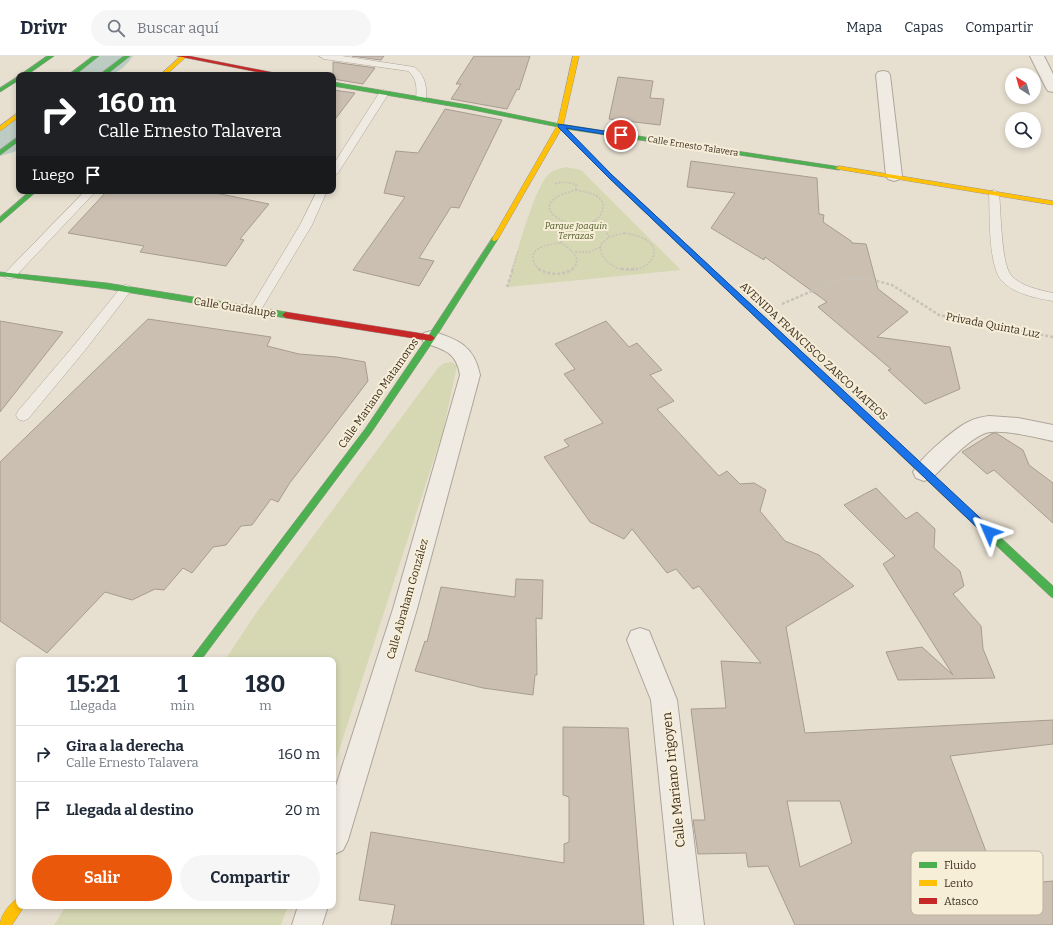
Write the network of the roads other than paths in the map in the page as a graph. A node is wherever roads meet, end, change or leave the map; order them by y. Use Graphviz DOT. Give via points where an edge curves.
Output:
graph roads {
  1 [pos="51,56"];
  2 [pos="96,56"];
  3 [pos="127,56"];
  4 [pos="182,56"];
  5 [pos="324,56"];
  6 [pos="576,56"];
  7 [pos="1037,56"];
  8 [pos="265,62"];
  9 [pos="27,72"];
  10 [pos="75,72"];
  11 [pos="106,72"];
  12 [pos="166,72"];
  13 [pos="260,72"];
  14 [pos="271,72"];
  15 [pos="883,75"];
  16 [pos="16,80"];
  17 [pos="336,85"];
  18 [pos="1053,88"];
  19 [pos="0,90"];
  20 [pos="384,93"];
  21 [pos="421,99"];
  22 [pos="16,116"];
  23 [pos="560,126"];
  24 [pos="0,128"];
  25 [pos="16,140"];
  26 [pos="0,153"];
  27 [pos="336,168"];
  28 [pos="894,176"];
  29 [pos="994,193"];
  30 [pos="31,194"];
  31 [pos="88,194"];
  32 [pos="317,194"];
  33 [pos="1053,203"];
  34 [pos="0,221"];
  35 [pos="5,275"];
  36 [pos="126,289"];
  37 [pos="1053,296"];
  38 [pos="255,310"];
  39 [pos="432,338"];
  40 [pos="464,356"];
  41 [pos="23,415"];
  42 [pos="1053,433"];
  43 [pos="924,472"];
  44 [pos="1053,593"];
  45 [pos="640,640"];
  46 [pos="197,657"];
  47 [pos="336,830"];
  48 [pos="16,908"];
  49 [pos="312,909"];
  50 [pos="4,925"];
  51 [pos="307,925"];
  52 [pos="689,925"];
  1 -- 9 [label="street"];
  2 -- 10 [label="street"];
  3 -- 11 [label="street"];
  4 -- 12 [label="street"];
  4 -- 13 [label="street"];
  5 -- 21 [label="lane" via="411,69 420,78"];
  6 -- 23 [label="street, Calle Mariano Matamoros"];
  7 -- 18 [label="street"];
  8 -- 14 [label="street"];
  15 -- 28 [label="street"];
  16 -- 19 [label="street"];
  17 -- 20 [label="street, Calle Ernesto Talavera"];
  20 -- 21 [label="street, Calle Ernesto Talavera"];
  20 -- 27 [label="lane"];
  21 -- 23 [label="street, Calle Ernesto Talavera"];
  22 -- 24 [label="street"];
  23 -- 28 [label="street, Calle Ernesto Talavera"];
  23 -- 39 [label="street, Calle Mariano Matamoros" via="488,251"];
  23 -- 43 [label="street, AVENIDA FRANCISCO ZARCO MATEOS"];
  25 -- 26 [label="street"];
  28 -- 29 [label="street, Calle Ernesto Talavera"];
  29 -- 33 [label="street, Calle Ernesto Talavera"];
  29 -- 37 [label="lane" via="999,264 1006,278 1033,293"];
  30 -- 34 [label="street"];
  31 -- 35 [label="lane"];
  32 -- 38 [label="lane" via="306,225"];
  35 -- 36 [label="street, Calle Guadalupe"];
  36 -- 38 [label="street, Calle Guadalupe"];
  36 -- 41 [label="lane"];
  38 -- 39 [label="street, Calle Guadalupe"];
  39 -- 40 [label="street, Calle Guadalupe" via="446,342"];
  39 -- 46 [label="street, Calle Mariano Matamoros" via="368,431"];
  40 -- 47 [label="street, Calle Abraham González" via="469,364 470,375 405,609"];
  42 -- 43 [label="street" via="997,424 981,425"];
  43 -- 44 [label="street, AVENIDA FRANCISCO ZARCO MATEOS"];
  45 -- 52 [label="street, Calle Mariano Irigoyen" via="664,700"];
  48 -- 50 [label="street"];
  49 -- 51 [label="street"];
}
